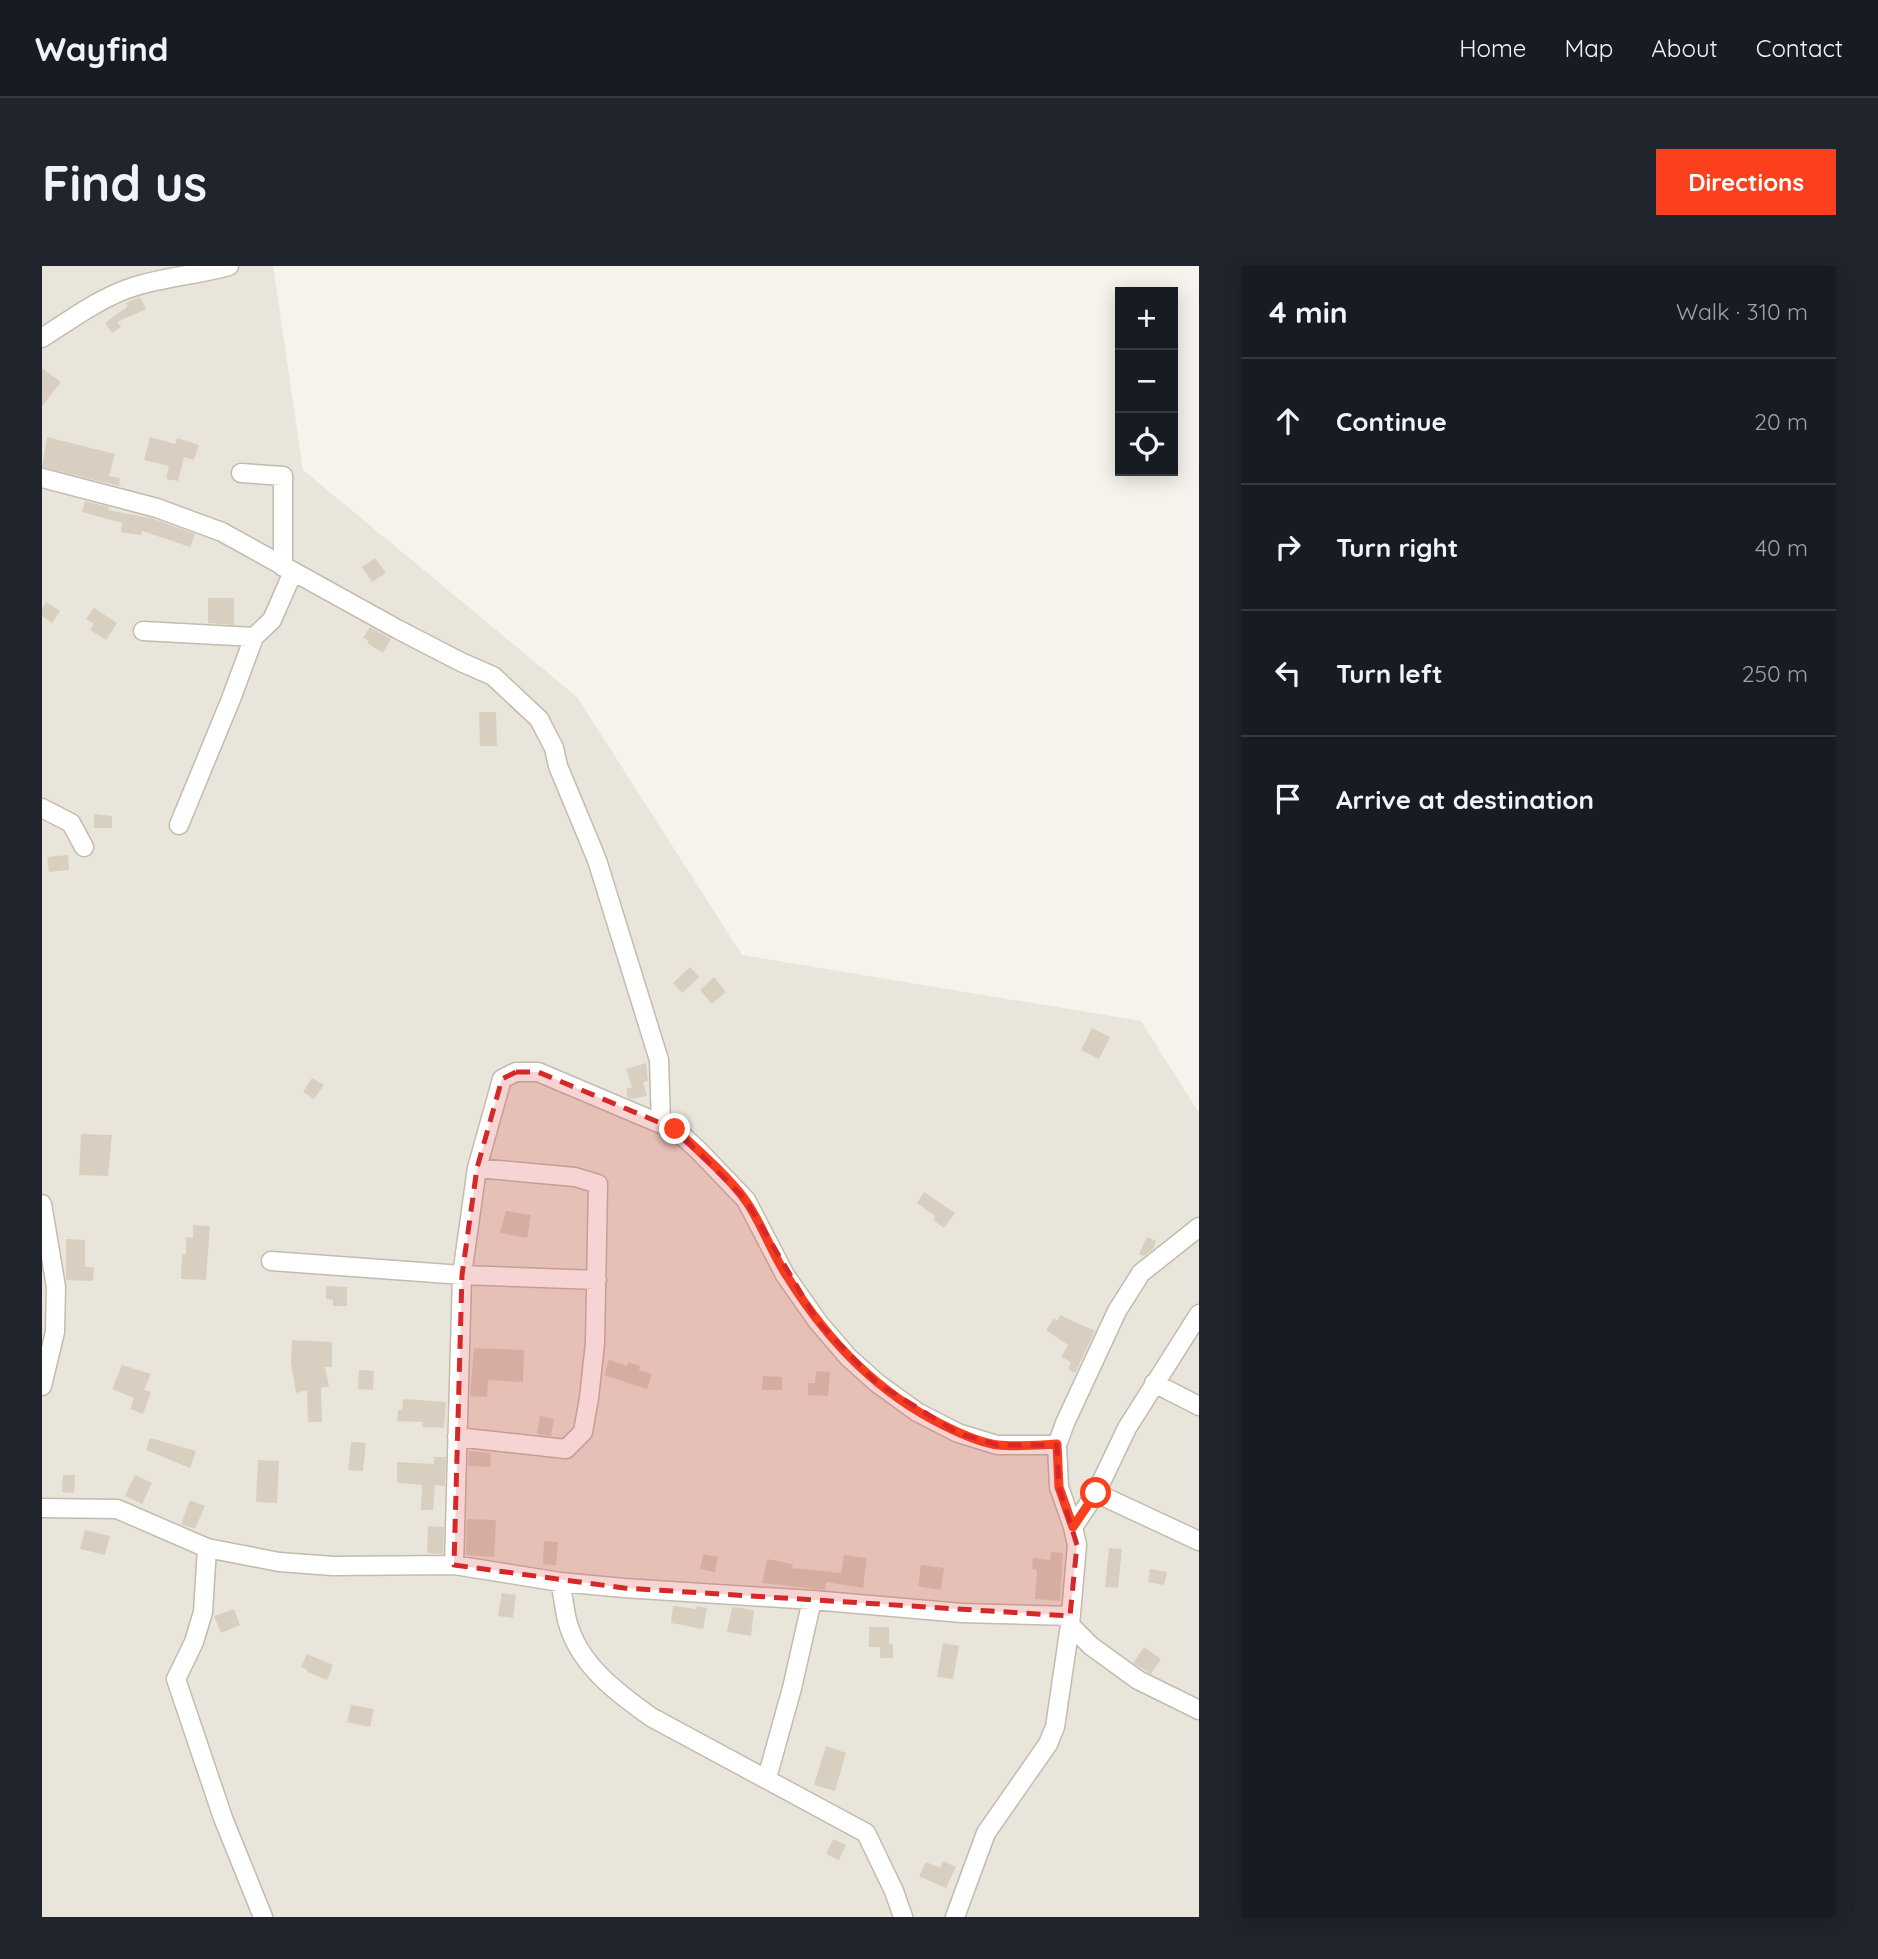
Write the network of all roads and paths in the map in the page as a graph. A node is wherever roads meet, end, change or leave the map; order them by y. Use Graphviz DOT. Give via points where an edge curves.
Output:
graph roads {
  1 [pos="229,266"];
  2 [pos="42,338"];
  3 [pos="241,472"];
  4 [pos="42,478"];
  5 [pos="288,569"];
  6 [pos="143,631"];
  7 [pos="254,636"];
  8 [pos="42,808"];
  9 [pos="179,825"];
  10 [pos="84,847"];
  11 [pos="661,1124"];
  12 [pos="477,1168"];
  13 [pos="42,1204"];
  14 [pos="1199,1227"];
  15 [pos="271,1261"];
  16 [pos="462,1275"];
  17 [pos="597,1280"];
  18 [pos="1199,1314"];
  19 [pos="1154,1383"];
  20 [pos="42,1386"];
  21 [pos="1199,1406"];
  22 [pos="457,1437"];
  23 [pos="1057,1444"];
  24 [pos="1096,1493"];
  25 [pos="42,1508"];
  26 [pos="1073,1527"];
  27 [pos="1199,1541"];
  28 [pos="207,1548"];
  29 [pos="453,1565"];
  30 [pos="561,1582"];
  31 [pos="812,1600"];
  32 [pos="1070,1621"];
  33 [pos="1199,1710"];
  34 [pos="767,1778"];
  35 [pos="263,1917"];
  36 [pos="903,1917"];
  37 [pos="955,1917"];
  1 -- 2 [label="street" via="132,287"];
  3 -- 5 [label="street" via="283,476"];
  4 -- 5 [label="street" via="157,508 222,531"];
  5 -- 7 [label="street" via="272,620"];
  5 -- 11 [label="street" via="493,676 539,719 597,860 659,1060"];
  6 -- 7 [label="street"];
  7 -- 9 [label="street"];
  8 -- 10 [label="street" via="71,823"];
  11 -- 12 [label="street" via="538,1072 516,1072 502,1079"];
  11 -- 23 [label="street" via="675,1129 746,1200 785,1275 818,1322 877,1384 958,1433 997,1445"];
  12 -- 16 [label="street"];
  12 -- 17 [label="street" via="575,1177 598,1184"];
  13 -- 20 [label="street" via="56,1287 55,1332"];
  14 -- 23 [label="street" via="1141,1273 1117,1311"];
  15 -- 16 [label="street"];
  16 -- 17 [label="street"];
  16 -- 22 [label="street"];
  17 -- 22 [label="street" via="595,1343 583,1432 566,1449"];
  18 -- 19 [label="street"];
  19 -- 21 [label="street"];
  19 -- 24 [label="street"];
  22 -- 29 [label="street"];
  23 -- 26 [label="street" via="1059,1487"];
  24 -- 26 [label="street"];
  24 -- 27 [label="street"];
  25 -- 28 [label="street" via="117,1509"];
  26 -- 32 [label="street" via="1077,1545"];
  28 -- 29 [label="street" via="279,1562 333,1566"];
  28 -- 35 [label="street" via="203,1612 176,1679 223,1818"];
  29 -- 30 [label="street"];
  30 -- 31 [label="street"];
  30 -- 34 [label="street" via="567,1620 578,1647 618,1693 651,1717"];
  31 -- 32 [label="street"];
  31 -- 34 [label="street"];
  32 -- 33 [label="street" via="1091,1646 1138,1680"];
  32 -- 37 [label="street" via="1055,1727 986,1833"];
  34 -- 36 [label="street" via="866,1833"];
}
